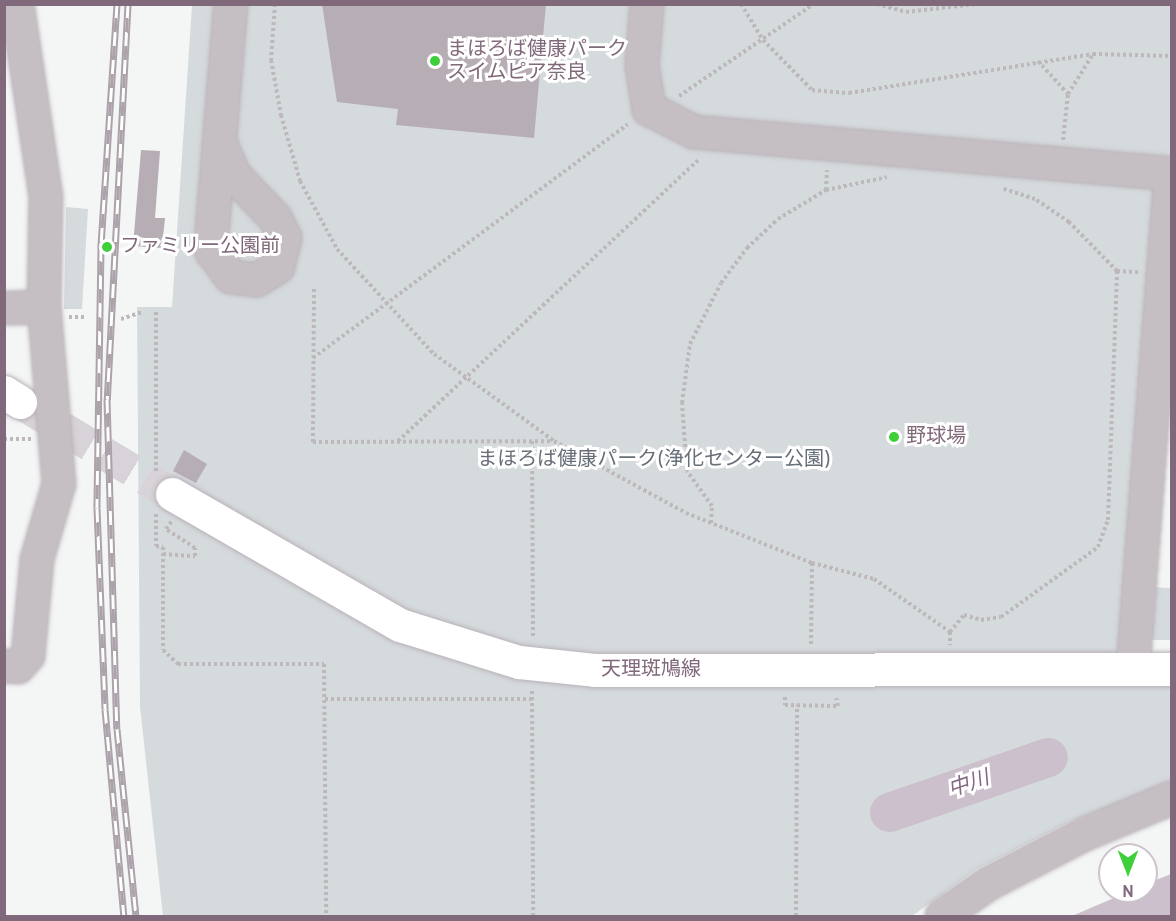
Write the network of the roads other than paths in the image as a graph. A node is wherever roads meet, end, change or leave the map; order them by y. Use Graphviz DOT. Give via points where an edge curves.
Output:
graph roads {
  1 [pos="17,4"];
  2 [pos="231,4"];
  3 [pos="647,4"];
  4 [pos="220,142"];
  5 [pos="1171,174"];
  6 [pos="44,307"];
  7 [pos="4,308"];
  8 [pos="164,504"];
  9 [pos="4,666"];
  10 [pos="1133,669"];
  11 [pos="1172,669"];
  12 [pos="1172,798"];
  13 [pos="942,916"];
  1 -- 6 [label="street" via="46,197"];
  2 -- 4 [label="street"];
  3 -- 5 [label="street" via="642,65 649,109 694,132"];
  5 -- 10 [label="street"];
  6 -- 7 [label="street"];
  6 -- 9 [label="street" via="59,484 37,559 28,656 18,667"];
  8 -- 10 [label="main road, 天理斑鳩線" via="400,626 519,662 607,670"];
  10 -- 11 [label="main road, 天理斑鳩線"];
  12 -- 13 [label="street" via="1084,834 988,884"];
}
